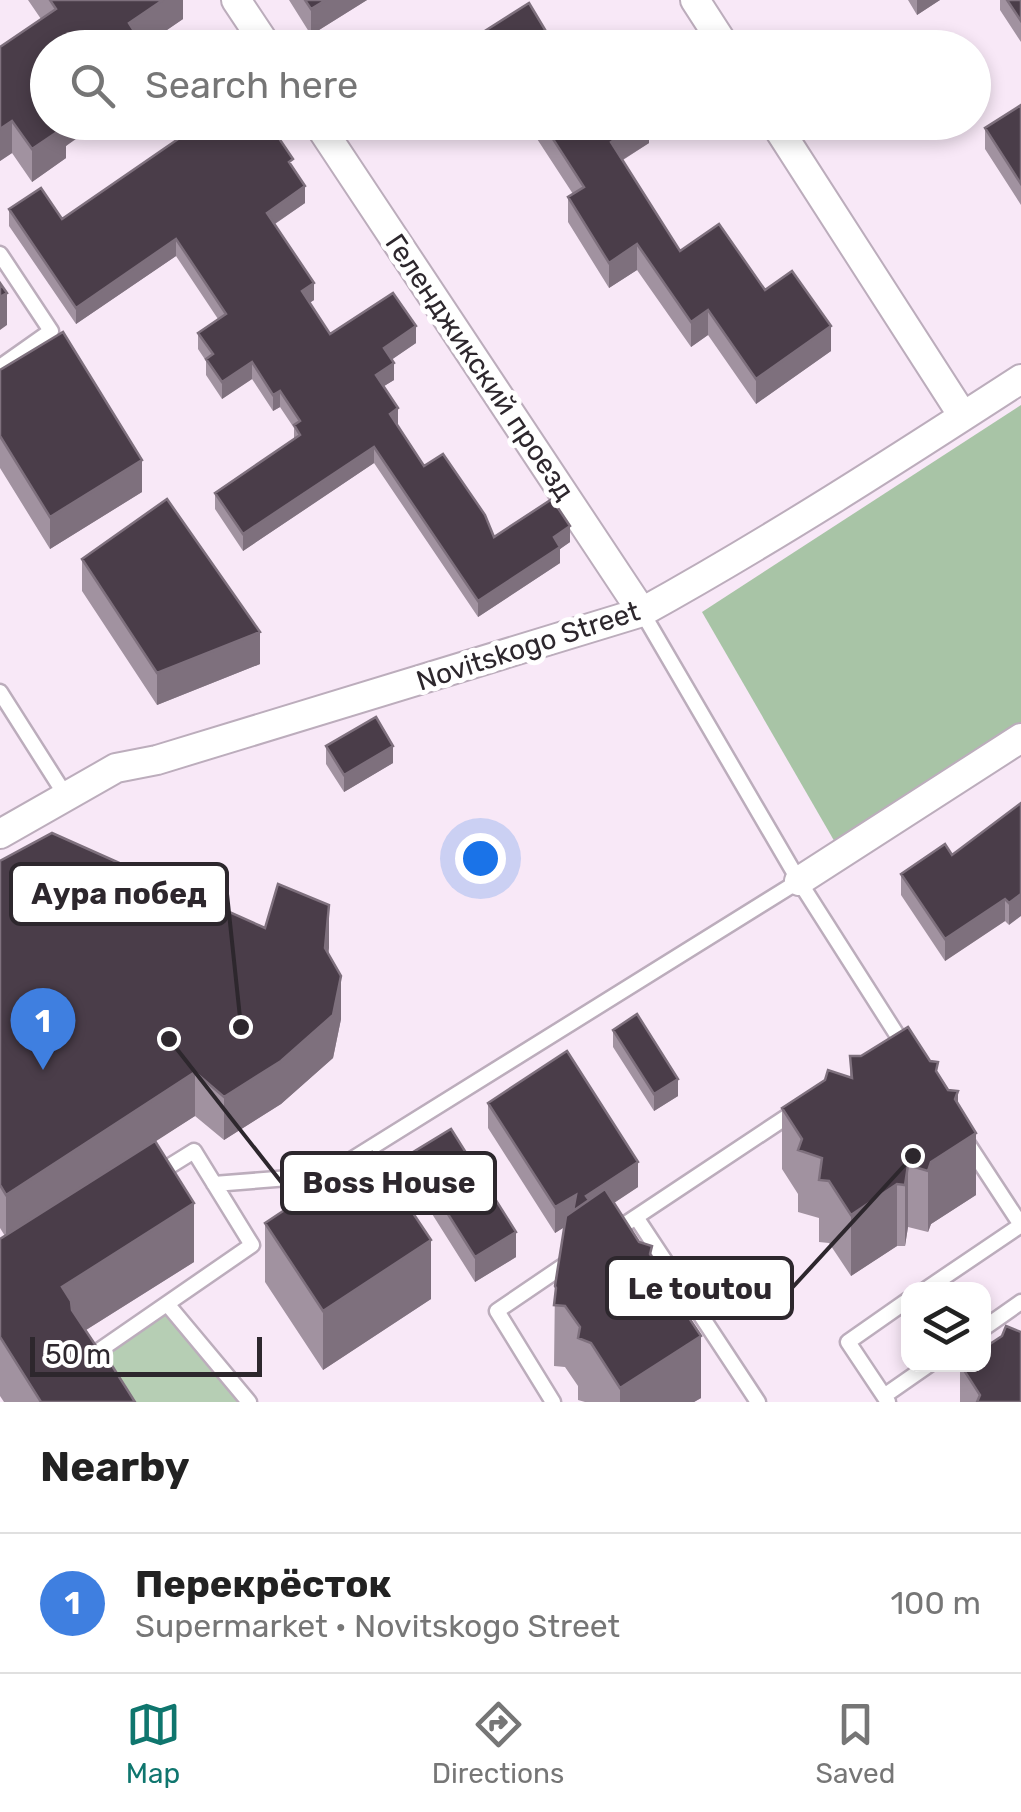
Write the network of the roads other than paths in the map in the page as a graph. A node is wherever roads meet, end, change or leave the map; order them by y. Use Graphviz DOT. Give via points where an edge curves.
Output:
graph roads {
  1 [pos="236,0"];
  2 [pos="695,0"];
  3 [pos="256,30"];
  4 [pos="714,30"];
  5 [pos="329,140"];
  6 [pos="786,140"];
  7 [pos="0,254"];
  8 [pos="0,367"];
  9 [pos="1021,379"];
  10 [pos="964,416"];
  11 [pos="642,612"];
  12 [pos="0,692"];
  13 [pos="1021,738"];
  14 [pos="66,796"];
  15 [pos="0,834"];
  16 [pos="799,881"];
  17 [pos="907,1051"];
  18 [pos="884,1053"];
  19 [pos="918,1067"];
  20 [pos="802,1108"];
  21 [pos="959,1130"];
  22 [pos="145,1181"];
  23 [pos="214,1184"];
  24 [pos="636,1217"];
  25 [pos="1021,1225"];
  26 [pos="605,1238"];
  27 [pos="574,1259"];
  28 [pos="937,1282"];
  29 [pos="1021,1302"];
  30 [pos="168,1305"];
  31 [pos="901,1305"];
  32 [pos="991,1323"];
  33 [pos="920,1372"];
  34 [pos="90,1376"];
  35 [pos="886,1399"];
  36 [pos="249,1402"];
  37 [pos="553,1402"];
  38 [pos="758,1402"];
  1 -- 3 [label="street"];
  2 -- 4 [label="street"];
  5 -- 11 [label="street, Геленджикский проезд"];
  6 -- 10 [label="street"];
  7 -- 8 [label="lane" via="51,331"];
  9 -- 10 [label="street, Novitskogo Street"];
  10 -- 11 [label="street, Novitskogo Street"];
  11 -- 14 [label="street, Novitskogo Street" via="116,768"];
  11 -- 16 [label="lane"];
  12 -- 14 [label="lane"];
  13 -- 16 [label="street"];
  14 -- 15 [label="street, Novitskogo Street"];
  16 -- 17 [label="lane"];
  16 -- 23 [label="lane" via="328,1175"];
  17 -- 18 [label="lane" via="901,1042"];
  17 -- 19 [label="lane"];
  20 -- 24 [label="lane"];
  21 -- 25 [label="lane"];
  22 -- 23 [label="lane" via="194,1151"];
  23 -- 30 [label="lane" via="252,1245"];
  24 -- 26 [label="lane"];
  24 -- 38 [label="lane"];
  25 -- 28 [label="lane"];
  27 -- 37 [label="lane" via="497,1312"];
  29 -- 32 [label="lane"];
  30 -- 34 [label="lane" via="81,1363"];
  30 -- 36 [label="lane"];
  31 -- 35 [label="lane" via="848,1342"];
  33 -- 35 [label="lane"];
}
